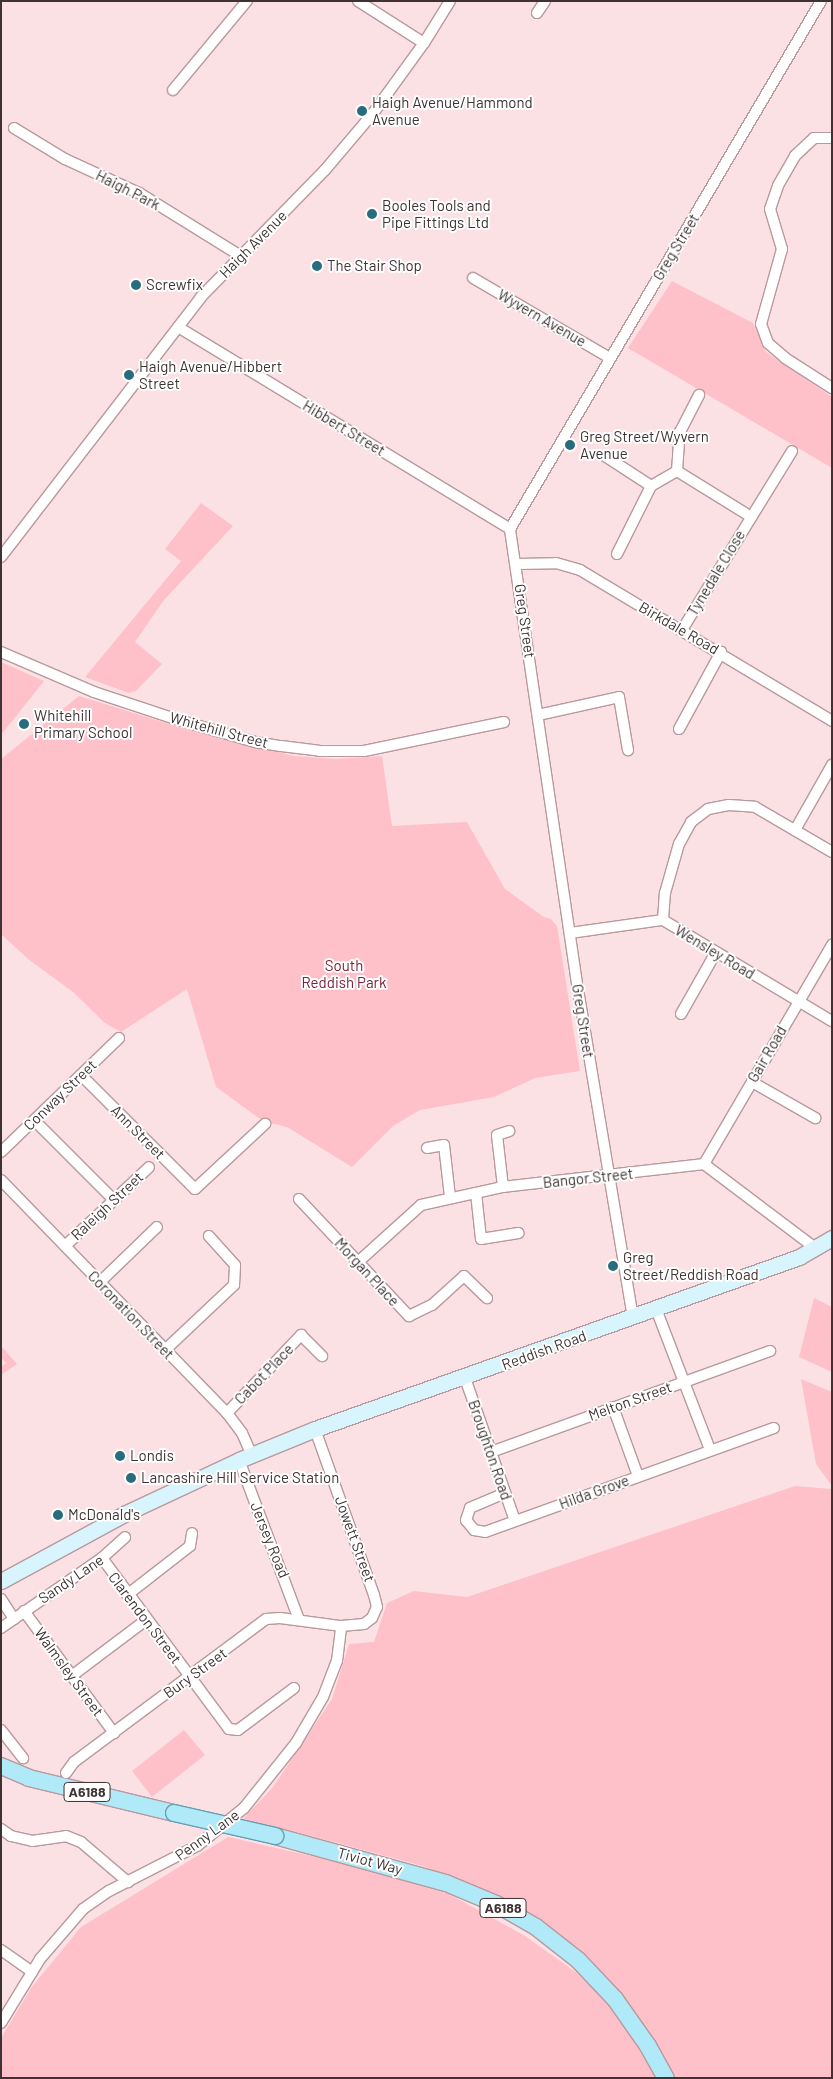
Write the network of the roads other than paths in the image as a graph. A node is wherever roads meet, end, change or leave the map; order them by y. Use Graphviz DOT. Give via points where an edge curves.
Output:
graph roads {
  1 [pos="247,1"];
  2 [pos="358,1"];
  3 [pos="450,1"];
  4 [pos="545,1"];
  5 [pos="821,1"];
  6 [pos="537,13"];
  7 [pos="424,43"];
  8 [pos="173,90"];
  9 [pos="14,128"];
  10 [pos="832,138"];
  11 [pos="240,255"];
  12 [pos="473,278"];
  13 [pos="178,327"];
  14 [pos="610,358"];
  15 [pos="832,388"];
  16 [pos="699,395"];
  17 [pos="792,451"];
  18 [pos="605,456"];
  19 [pos="677,471"];
  20 [pos="651,486"];
  21 [pos="750,516"];
  22 [pos="510,530"];
  23 [pos="617,554"];
  24 [pos="1,557"];
  25 [pos="517,564"];
  26 [pos="682,630"];
  27 [pos="1,652"];
  28 [pos="721,652"];
  29 [pos="538,715"];
  30 [pos="832,721"];
  31 [pos="504,722"];
  32 [pos="679,729"];
  33 [pos="628,750"];
  34 [pos="832,766"];
  35 [pos="795,830"];
  36 [pos="832,852"];
  37 [pos="663,920"];
  38 [pos="570,933"];
  39 [pos="832,945"];
  40 [pos="715,954"];
  41 [pos="798,1001"];
  42 [pos="682,1014"];
  43 [pos="832,1021"];
  44 [pos="118,1038"];
  45 [pos="81,1075"];
  46 [pos="752,1082"];
  47 [pos="815,1118"];
  48 [pos="35,1121"];
  49 [pos="265,1124"];
  50 [pos="509,1131"];
  51 [pos="427,1148"];
  52 [pos="1,1152"];
  53 [pos="704,1164"];
  54 [pos="149,1167"];
  55 [pos="608,1176"];
  56 [pos="1,1180"];
  57 [pos="503,1187"];
  58 [pos="476,1193"];
  59 [pos="450,1197"];
  60 [pos="299,1199"];
  61 [pos="114,1200"];
  62 [pos="157,1227"];
  63 [pos="519,1234"];
  64 [pos="209,1236"];
  65 [pos="832,1238"];
  66 [pos="65,1246"];
  67 [pos="815,1248"];
  68 [pos="358,1262"];
  69 [pos="100,1282"];
  70 [pos="487,1298"];
  71 [pos="656,1309"];
  72 [pos="633,1318"];
  73 [pos="165,1350"];
  74 [pos="770,1351"];
  75 [pos="322,1356"];
  76 [pos="465,1378"];
  77 [pos="684,1382"];
  78 [pos="613,1407"];
  79 [pos="227,1413"];
  80 [pos="774,1428"];
  81 [pos="315,1429"];
  82 [pos="710,1450"];
  83 [pos="491,1452"];
  84 [pos="245,1458"];
  85 [pos="638,1476"];
  86 [pos="505,1493"];
  87 [pos="515,1521"];
  88 [pos="192,1533"];
  89 [pos="125,1537"];
  90 [pos="102,1558"];
  91 [pos="1,1581"];
  92 [pos="127,1595"];
  93 [pos="1,1599"];
  94 [pos="24,1611"];
  95 [pos="14,1619"];
  96 [pos="146,1620"];
  97 [pos="299,1620"];
  98 [pos="341,1626"];
  99 [pos="1,1628"];
  100 [pos="73,1675"];
  101 [pos="189,1677"];
  102 [pos="294,1688"];
  103 [pos="1,1730"];
  104 [pos="114,1733"];
  105 [pos="23,1758"];
  106 [pos="1,1766"];
  107 [pos="66,1773"];
  108 [pos="1,1829"];
  109 [pos="128,1882"];
  110 [pos="1,1950"];
  111 [pos="32,1972"];
  112 [pos="1,2023"];
  113 [pos="666,2078"];
  1 -- 8 [label="street"];
  2 -- 7 [label="street"];
  3 -- 7 [label="street, Haigh Avenue"];
  4 -- 6 [label="street"];
  5 -- 14 [label="street, Greg Street"];
  7 -- 11 [label="street, Haigh Avenue" via="374,112 325,170"];
  9 -- 11 [label="street, Haigh Park" via="65,159 139,193"];
  10 -- 15 [label="street" via="814,138 795,156 770,209 782,249 761,324 768,343"];
  11 -- 13 [label="street, Haigh Avenue"];
  12 -- 14 [label="street, Wyvern Avenue"];
  13 -- 22 [label="street, Hibbert Street"];
  13 -- 24 [label="street, Haigh Avenue"];
  14 -- 22 [label="street, Greg Street"];
  16 -- 19 [label="street" via="680,432"];
  17 -- 21 [label="street, Tynedale Close"];
  18 -- 20 [label="street"];
  19 -- 20 [label="street"];
  19 -- 21 [label="street, Tynedale Close"];
  20 -- 23 [label="street"];
  21 -- 26 [label="street, Tynedale Close"];
  22 -- 25 [label="street, Greg Street"];
  25 -- 26 [label="street, Birkdale Road" via="556,563 580,570"];
  25 -- 29 [label="street, Greg Street"];
  26 -- 28 [label="street, Birkdale Road"];
  27 -- 31 [label="street, Whitehill Street" via="94,692 255,742 319,750 364,751"];
  28 -- 30 [label="street, Birkdale Road"];
  28 -- 32 [label="street"];
  29 -- 33 [label="street" via="619,697"];
  29 -- 38 [label="street, Greg Street"];
  34 -- 35 [label="street"];
  35 -- 36 [label="street"];
  35 -- 37 [label="street" via="755,808 729,805 708,809 691,822 679,844 665,893"];
  37 -- 38 [label="street, Wensley Road"];
  37 -- 40 [label="street, Wensley Road"];
  38 -- 55 [label="street, Greg Street"];
  39 -- 41 [label="street, Gair Road"];
  40 -- 41 [label="street, Wensley Road"];
  40 -- 42 [label="street"];
  41 -- 43 [label="street, Wensley Road"];
  41 -- 46 [label="street, Gair Road"];
  44 -- 45 [label="street, Conway Street"];
  45 -- 48 [label="street, Conway Street"];
  45 -- 49 [label="street, Ann Street" via="195,1189"];
  46 -- 47 [label="street"];
  46 -- 53 [label="street, Gair Road"];
  48 -- 52 [label="street, Conway Street"];
  48 -- 61 [label="street"];
  50 -- 57 [label="street" via="497,1136"];
  51 -- 59 [label="street" via="444,1145"];
  53 -- 55 [label="street, Bangor Street"];
  53 -- 67 [label="street"];
  54 -- 61 [label="street, Raleigh Street"];
  55 -- 57 [label="street, Bangor Street"];
  55 -- 72 [label="street, Greg Street"];
  56 -- 66 [label="street, Coronation Street"];
  57 -- 58 [label="street, Bangor Street"];
  58 -- 59 [label="street, Bangor Street"];
  58 -- 63 [label="street" via="481,1239"];
  59 -- 68 [label="street, Bangor Street" via="421,1205"];
  60 -- 68 [label="street, Morgan Place"];
  61 -- 66 [label="street, Raleigh Street"];
  62 -- 69 [label="street"];
  64 -- 73 [label="street" via="235,1266 234,1285"];
  65 -- 67 [label="main road, Reddish Road"];
  66 -- 69 [label="street, Coronation Street"];
  67 -- 71 [label="main road, Reddish Road" via="799,1257"];
  68 -- 70 [label="street, Morgan Place" via="408,1316 432,1305 464,1276"];
  69 -- 73 [label="street, Coronation Street"];
  71 -- 72 [label="main road, Reddish Road"];
  71 -- 77 [label="street"];
  72 -- 76 [label="main road, Reddish Road"];
  73 -- 79 [label="street, Coronation Street"];
  74 -- 77 [label="street, Melton Street"];
  75 -- 79 [label="street, Cabot Place" via="301,1335"];
  76 -- 81 [label="main road, Reddish Road"];
  76 -- 83 [label="street, Broughton Road"];
  77 -- 78 [label="street, Melton Street"];
  77 -- 82 [label="street"];
  78 -- 83 [label="street, Melton Street"];
  78 -- 85 [label="street"];
  79 -- 84 [label="street, Coronation Street" via="242,1433"];
  80 -- 82 [label="street, Hilda Grove"];
  81 -- 84 [label="main road, Reddish Road"];
  81 -- 98 [label="street, Jowett Street" via="376,1607 372,1618 364,1624"];
  82 -- 85 [label="street, Hilda Grove"];
  83 -- 86 [label="street, Broughton Road"];
  84 -- 91 [label="main road, Sandy Lane" via="126,1513"];
  84 -- 97 [label="street, Jersey Road"];
  85 -- 87 [label="street, Hilda Grove"];
  86 -- 87 [label="street, Broughton Road"];
  86 -- 87 [label="street, Hilda Grove" via="470,1508 466,1520 474,1530 485,1532"];
  88 -- 92 [label="street" via="190,1546"];
  89 -- 90 [label="street, Sandy Lane"];
  90 -- 92 [label="street, Clarendon Street"];
  90 -- 94 [label="street, Sandy Lane"];
  92 -- 96 [label="street, Clarendon Street"];
  93 -- 95 [label="street"];
  94 -- 95 [label="street, Sandy Lane"];
  94 -- 100 [label="street, Walmsley Street"];
  95 -- 99 [label="street, Sandy Lane"];
  96 -- 100 [label="street"];
  96 -- 101 [label="street, Clarendon Street"];
  97 -- 98 [label="street, Bury Street"];
  97 -- 101 [label="street, Bury Street" via="266,1619"];
  98 -- 109 [label="street, Penny Lane" via="337,1661 326,1691 296,1743 244,1808 197,1846"];
  100 -- 104 [label="street, Walmsley Street"];
  101 -- 102 [label="street, Clarendon Street" via="229,1729 238,1730"];
  101 -- 104 [label="street, Bury Street"];
  103 -- 105 [label="street"];
  104 -- 107 [label="street, Bury Street" via="74,1762"];
  106 -- 113 [label="main road, Tiviot Way / A6188, bridge" via="29,1778 380,1862 446,1883 496,1904 536,1927 578,1960 615,1999"];
  108 -- 109 [label="street" via="11,1836 32,1841 66,1836 81,1842"];
  109 -- 111 [label="street, Penny Lane" via="83,1909"];
  110 -- 111 [label="street"];
  111 -- 112 [label="street, Penny Lane"];
}
